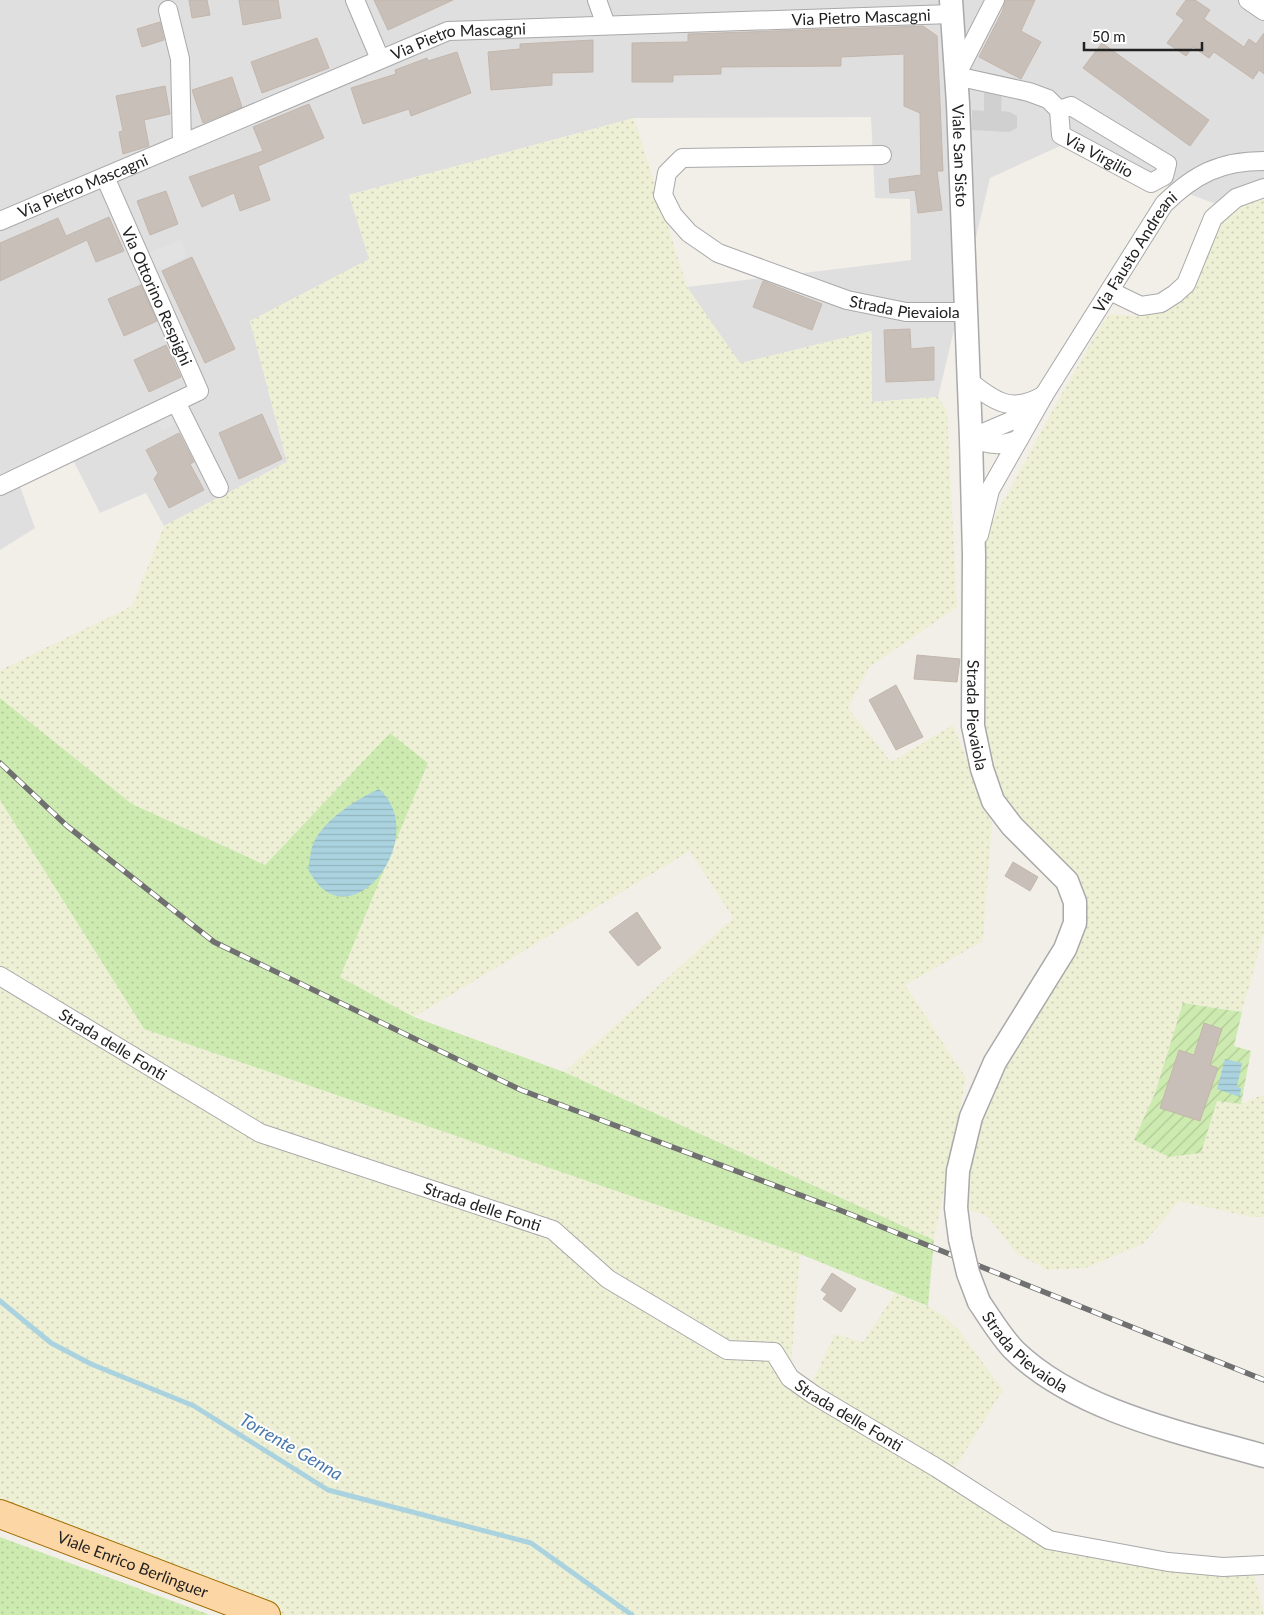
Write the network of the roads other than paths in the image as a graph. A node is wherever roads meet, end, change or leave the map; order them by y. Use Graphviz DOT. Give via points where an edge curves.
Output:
graph roads {
  1 [pos="355,0"];
  2 [pos="597,0"];
  3 [pos="995,0"];
  4 [pos="1248,0"];
  5 [pos="951,7"];
  6 [pos="168,10"];
  7 [pos="1264,11"];
  8 [pos="606,25"];
  9 [pos="380,59"];
  10 [pos="956,76"];
  11 [pos="1059,110"];
  12 [pos="182,144"];
  13 [pos="882,155"];
  14 [pos="1264,161"];
  15 [pos="105,177"];
  16 [pos="1264,188"];
  17 [pos="0,221"];
  18 [pos="1110,291"];
  19 [pos="966,312"];
  20 [pos="969,381"];
  21 [pos="1044,395"];
  22 [pos="176,402"];
  23 [pos="1029,404"];
  24 [pos="971,438"];
  25 [pos="1019,439"];
  26 [pos="0,486"];
  27 [pos="218,488"];
  28 [pos="974,555"];
  29 [pos="0,976"];
  30 [pos="1264,1456"];
  31 [pos="0,1514"];
  32 [pos="1258,1565"];
  33 [pos="266,1615"];
  1 -- 9 [label="street"];
  2 -- 8 [label="street"];
  3 -- 10 [label="street"];
  4 -- 7 [label="street"];
  5 -- 8 [label="street, Via Pietro Mascagni"];
  5 -- 10 [label="street, Viale San Sisto"];
  6 -- 12 [label="street" via="180,60"];
  8 -- 9 [label="street, Via Pietro Mascagni" via="448,31"];
  9 -- 12 [label="street, Via Pietro Mascagni"];
  10 -- 11 [label="street, Via Virgilio" via="1029,92 1048,99"];
  10 -- 19 [label="street, Viale San Sisto"];
  11 -- 11 [label="street, Via Virgilio" via="1061,135 1151,183 1164,176 1167,164 1071,106"];
  12 -- 15 [label="street, Via Pietro Mascagni"];
  13 -- 19 [label="street, Strada Pievaiola" via="682,158 667,173 663,195 674,216 690,233 718,252 847,300 906,312"];
  14 -- 18 [label="street, Via Fausto Andreani" via="1245,161 1210,170 1184,184 1164,204"];
  15 -- 17 [label="street, Via Pietro Mascagni"];
  15 -- 22 [label="street, Via Ottorino Respighi" via="199,391"];
  16 -- 18 [label="street" via="1236,198 1213,218 1186,284 1175,294 1161,303 1141,306"];
  18 -- 21 [label="street, Via Fausto Andreani"];
  19 -- 20 [label="street, Strada Pievaiola"];
  20 -- 23 [label="street" via="989,397 1003,403"];
  20 -- 24 [label="street, Strada Pievaiola"];
  21 -- 23 [label="street, Via Fausto Andreani"];
  21 -- 25 [label="street, Via Fausto Andreani"];
  22 -- 26 [label="street, Via Ottorino Respighi"];
  22 -- 27 [label="street"];
  23 -- 24 [label="street, Via Fausto Andreani" via="1018,418"];
  24 -- 25 [label="street" via="990,445"];
  24 -- 28 [label="street, Strada Pievaiola"];
  25 -- 28 [label="street, Via Fausto Andreani" via="990,490"];
  28 -- 30 [label="street, Strada Pievaiola, bridge" via="973,726 982,769 993,801 1012,826 1067,881 1075,902 1075,923 1065,949 995,1062 971,1117 958,1171 956,1208 968,1273 979,1302 1014,1350 1055,1383 1112,1410"];
  29 -- 32 [label="street, Strada delle Fonti" via="260,1133 553,1230 608,1280 727,1350 774,1352 790,1378 814,1395 1049,1540 1168,1562 1223,1567"];
  31 -- 33 [label="main road, Viale Enrico Berlinguer"];
}
